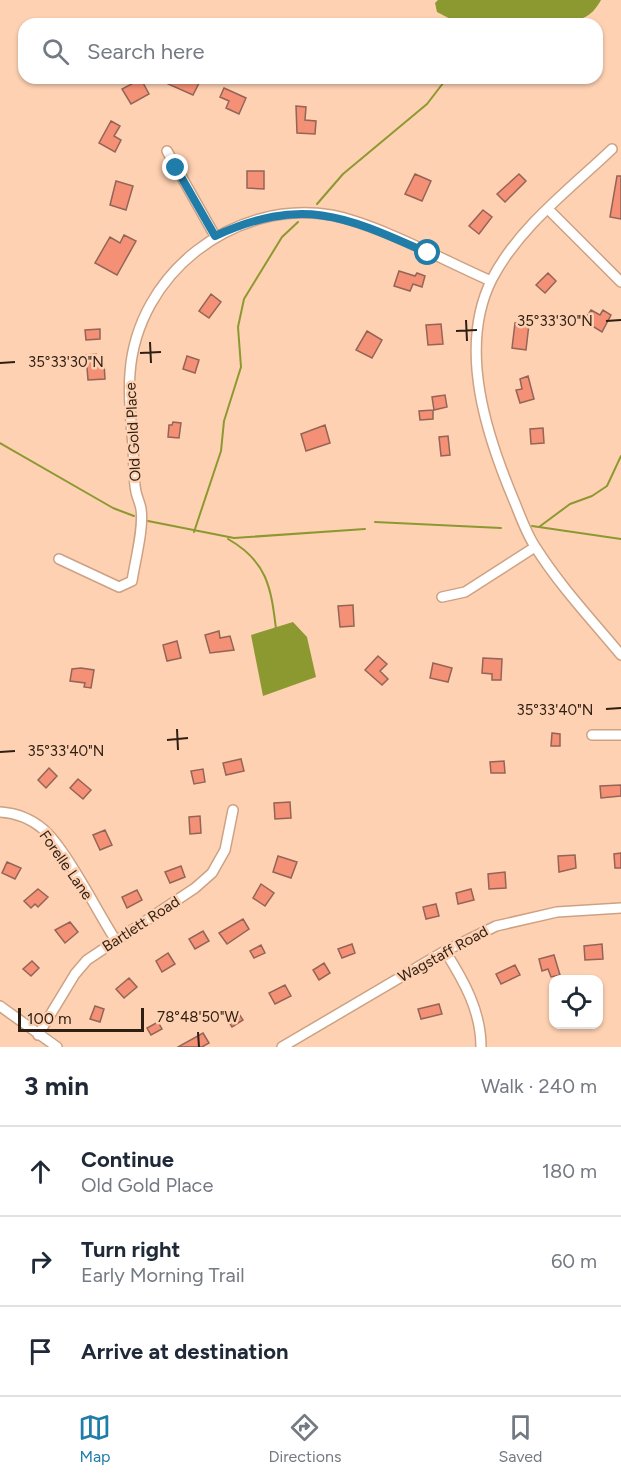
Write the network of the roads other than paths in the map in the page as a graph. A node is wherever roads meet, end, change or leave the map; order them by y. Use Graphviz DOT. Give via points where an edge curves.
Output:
graph roads {
  1 [pos="612,149"];
  2 [pos="167,151"];
  3 [pos="548,209"];
  4 [pos="215,236"];
  5 [pos="491,281"];
  6 [pos="621,282"];
  7 [pos="535,547"];
  8 [pos="59,559"];
  9 [pos="442,597"];
  10 [pos="621,655"];
  11 [pos="592,735"];
  12 [pos="621,735"];
  13 [pos="233,810"];
  14 [pos="0,812"];
  15 [pos="621,908"];
  16 [pos="115,939"];
  17 [pos="445,951"];
  18 [pos="0,1006"];
  19 [pos="38,1035"];
  20 [pos="57,1047"];
  21 [pos="282,1047"];
  22 [pos="481,1047"];
  1 -- 3 [label="street"];
  2 -- 4 [label="street"];
  3 -- 5 [label="street" via="515,243"];
  3 -- 6 [label="street"];
  4 -- 5 [label="street, Old Gold Place" via="274,215 332,216 373,229"];
  4 -- 8 [label="street, Old Gold Place" via="166,280 148,310 136,342 129,388 136,491 141,510 132,581 119,587"];
  5 -- 7 [label="street" via="478,332 477,367 502,470"];
  7 -- 9 [label="street" via="465,592"];
  7 -- 10 [label="street"];
  11 -- 12 [label="street"];
  13 -- 16 [label="street, Bartlett Road" via="225,850 212,873"];
  14 -- 16 [label="street, Forelle Lane" via="16,813 44,829"];
  15 -- 17 [label="street, Wagstaff Road" via="557,912 514,920"];
  16 -- 19 [label="street, Bartlett Road" via="75,974"];
  17 -- 21 [label="street, Wagstaff Road"];
  17 -- 22 [label="street" via="473,1001"];
  18 -- 19 [label="street"];
  19 -- 20 [label="street"];
}
